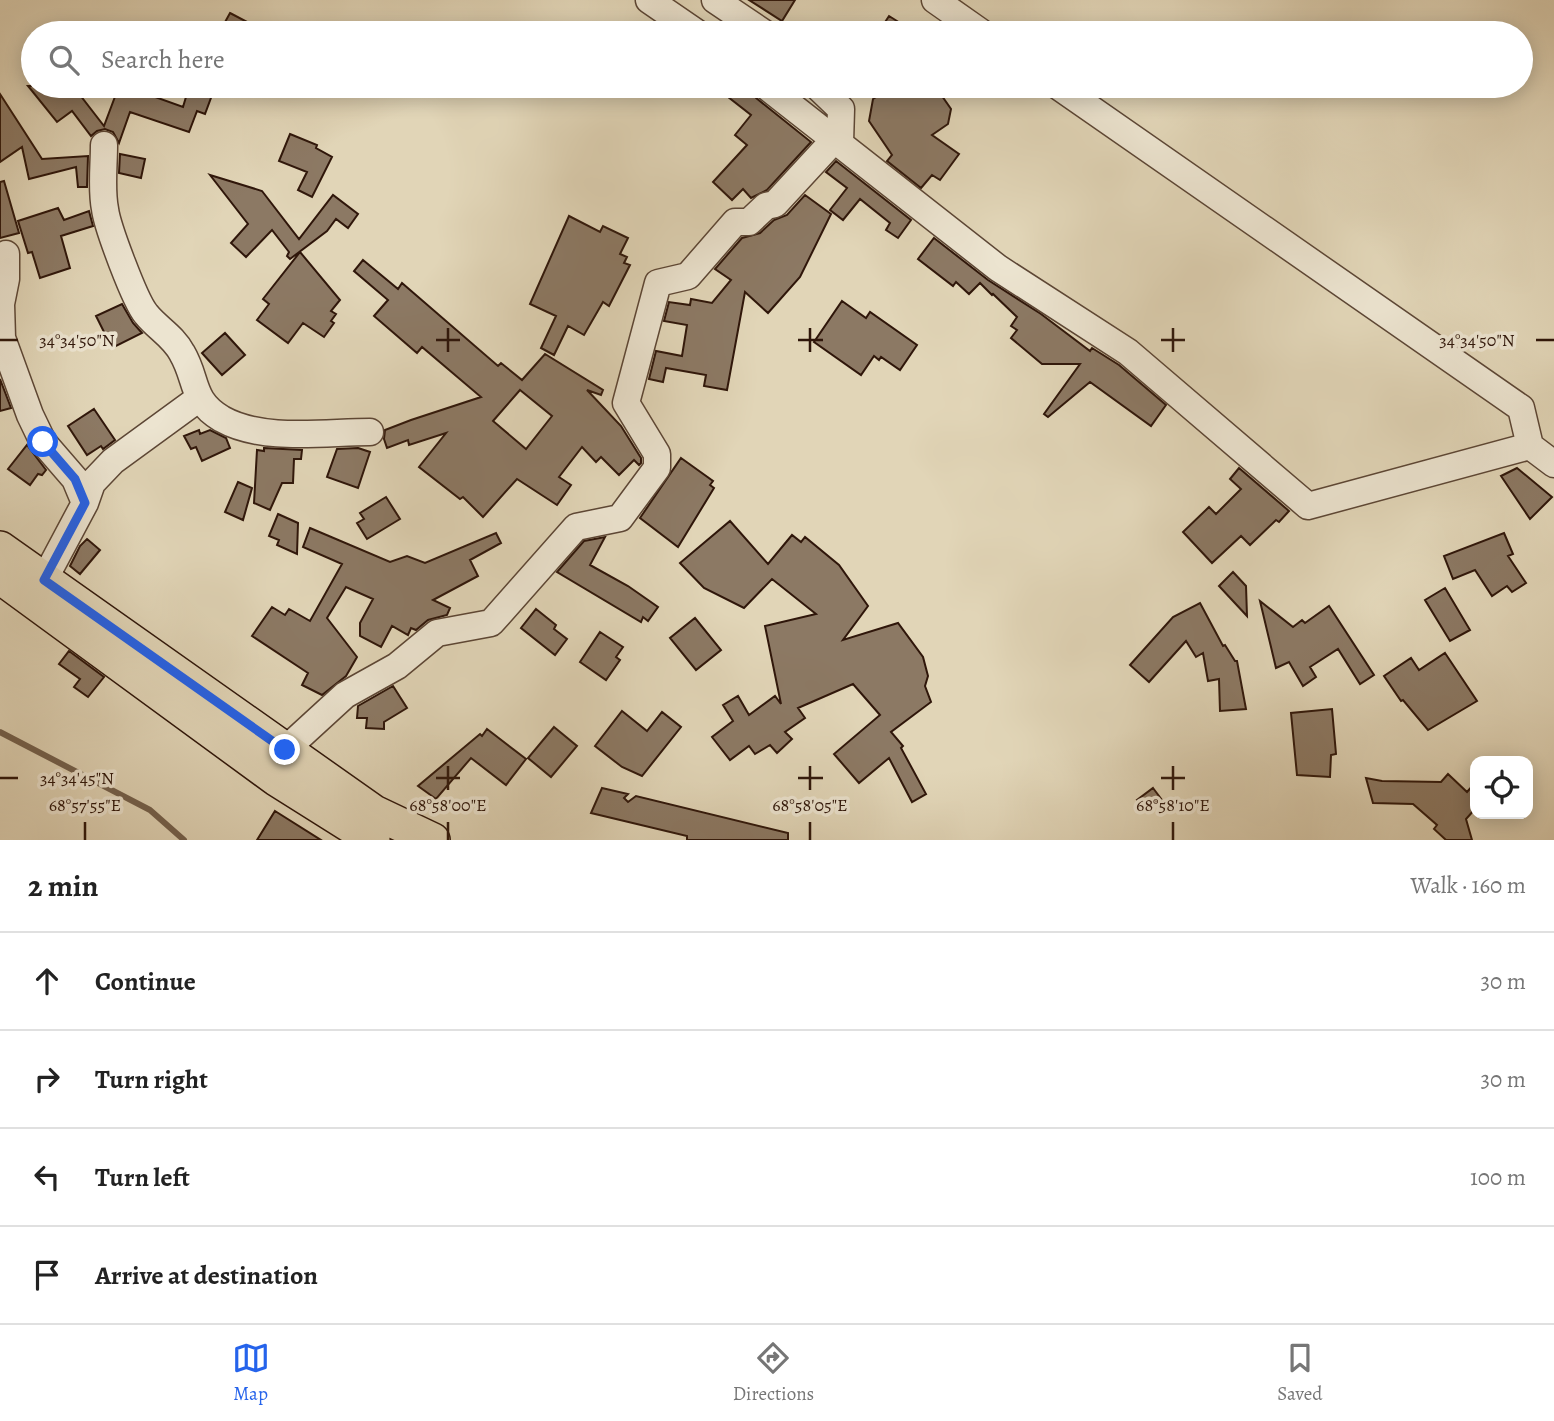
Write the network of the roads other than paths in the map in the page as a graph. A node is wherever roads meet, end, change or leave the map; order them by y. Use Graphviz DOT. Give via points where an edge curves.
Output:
graph roads {
  1 [pos="649,0"];
  2 [pos="715,0"];
  3 [pos="935,0"];
  4 [pos="680,21"];
  5 [pos="746,21"];
  6 [pos="965,21"];
  7 [pos="781,98"];
  8 [pos="830,98"];
  9 [pos="1075,98"];
  10 [pos="837,141"];
  11 [pos="104,145"];
  12 [pos="6,254"];
  13 [pos="198,398"];
  14 [pos="370,432"];
  15 [pos="1530,446"];
  16 [pos="1554,464"];
  17 [pos="85,503"];
  18 [pos="0,548"];
  19 [pos="0,577"];
  20 [pos="44,580"];
  21 [pos="285,750"];
  22 [pos="373,840"];
  23 [pos="433,840"];
  1 -- 4 [label="street"];
  2 -- 5 [label="street"];
  3 -- 6 [label="street"];
  7 -- 10 [label="street"];
  8 -- 10 [label="street" via="841,108"];
  9 -- 15 [label="street" via="1521,408"];
  10 -- 15 [label="street" via="998,268 1128,352 1308,506"];
  10 -- 21 [label="street" via="775,204 749,222 735,222 688,276 658,283 626,403 657,454 657,468 621,518 576,527 491,623 437,633 397,666 345,695"];
  11 -- 13 [label="street" via="105,210 135,295 183,354"];
  12 -- 17 [label="street" via="2,338 43,442 75,479"];
  13 -- 14 [label="street" via="222,419 252,431"];
  13 -- 17 [label="street" via="113,461 92,483"];
  15 -- 16 [label="street"];
  17 -- 20 [label="street"];
  18 -- 20 [label="main road"];
  19 -- 22 [label="main road" via="275,779"];
  20 -- 21 [label="main road"];
  21 -- 23 [label="main road" via="374,813"];
}
